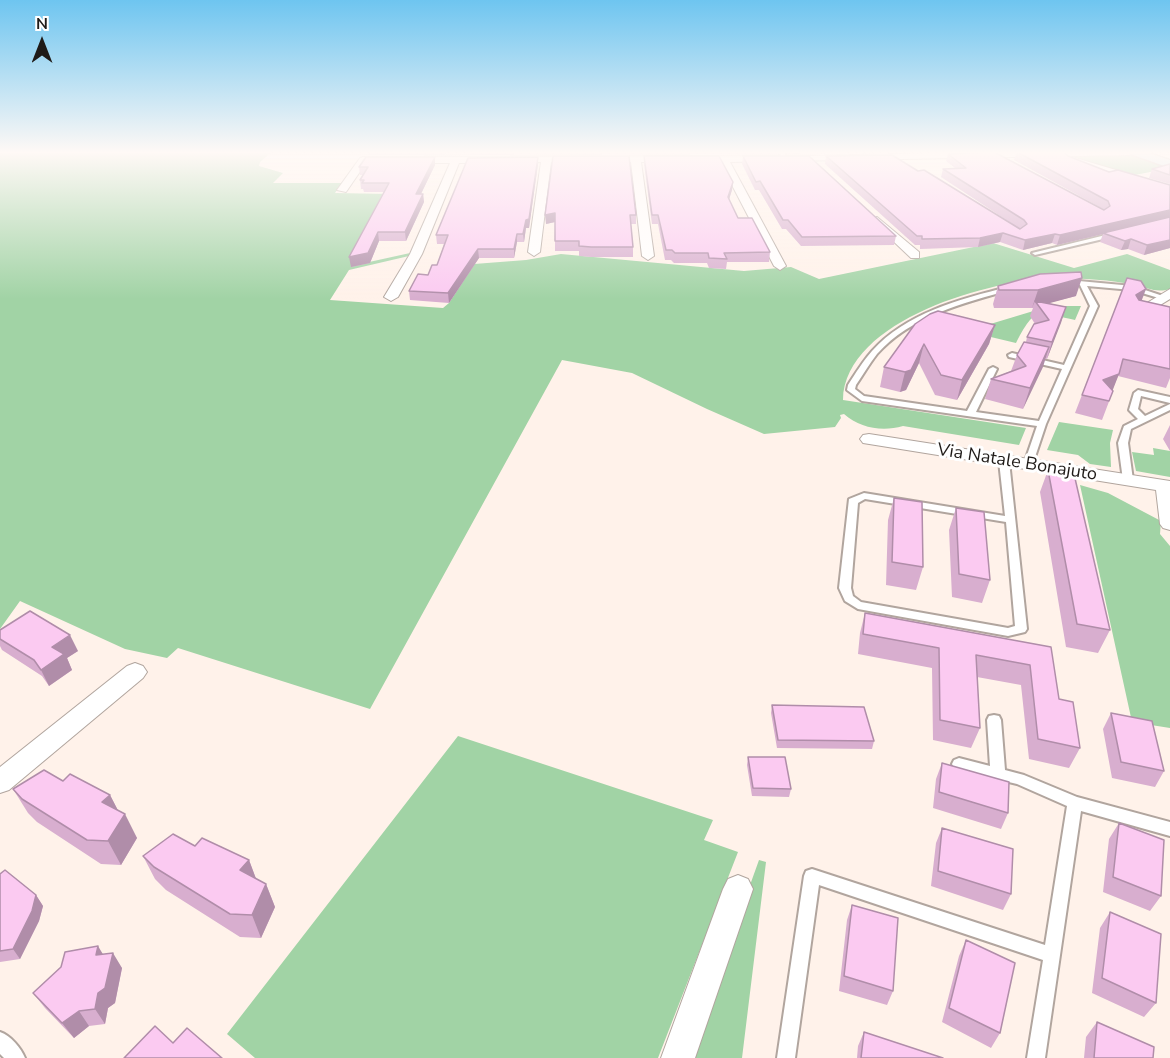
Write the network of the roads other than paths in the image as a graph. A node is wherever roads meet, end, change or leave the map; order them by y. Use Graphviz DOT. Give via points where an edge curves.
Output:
graph roads {
  1 [pos="438,200"];
  2 [pos="541,200"];
  3 [pos="641,200"];
  4 [pos="745,200"];
  5 [pos="872,215"];
  6 [pos="1125,232"];
  7 [pos="534,252"];
  8 [pos="1035,254"];
  9 [pos="915,255"];
  10 [pos="648,256"];
  11 [pos="780,266"];
  12 [pos="1056,282"];
  13 [pos="1082,283"];
  14 [pos="1019,286"];
  15 [pos="1166,295"];
  16 [pos="391,297"];
  17 [pos="1143,314"];
  18 [pos="1012,355"];
  19 [pos="1067,368"];
  20 [pos="993,369"];
  21 [pos="1170,400"];
  22 [pos="1170,407"];
  23 [pos="970,414"];
  24 [pos="1144,420"];
  25 [pos="1042,424"];
  26 [pos="869,439"];
  27 [pos="1004,460"];
  28 [pos="1029,464"];
  29 [pos="1128,480"];
  30 [pos="1168,487"];
  31 [pos="1011,520"];
  32 [pos="1170,524"];
  33 [pos="135,672"];
  34 [pos="994,720"];
  35 [pos="959,764"];
  36 [pos="998,774"];
  37 [pos="0,782"];
  38 [pos="1075,802"];
  39 [pos="1170,829"];
  40 [pos="738,889"];
  41 [pos="1052,955"];
  42 [pos="0,1041"];
  43 [pos="16,1058"];
  44 [pos="678,1058"];
  45 [pos="786,1058"];
  46 [pos="1036,1058"];
  1 -- 16 [label="street" via="416,254"];
  2 -- 7 [label="street"];
  3 -- 10 [label="street"];
  4 -- 11 [label="street"];
  5 -- 9 [label="street"];
  6 -- 8 [label="lane"];
  12 -- 13 [label="lane"];
  13 -- 15 [label="lane"];
  13 -- 19 [label="lane" via="1094,306"];
  14 -- 23 [label="lane" via="949,306 905,329 876,350 852,385 851,390 862,398"];
  15 -- 17 [label="street"];
  18 -- 19 [label="lane"];
  19 -- 25 [label="lane"];
  20 -- 23 [label="lane"];
  21 -- 24 [label="lane" via="1138,393 1133,410"];
  22 -- 24 [label="lane"];
  23 -- 25 [label="lane"];
  24 -- 29 [label="lane" via="1127,428 1124,434"];
  25 -- 28 [label="lane"];
  26 -- 27 [label="street, Via Natale Bonajuto"];
  27 -- 28 [label="street, Via Natale Bonajuto"];
  27 -- 31 [label="lane"];
  28 -- 29 [label="street, Via Natale Bonajuto"];
  29 -- 30 [label="street, Via Natale Bonajuto"];
  30 -- 32 [label="street"];
  31 -- 31 [label="lane" via="857,497 853,501 846,594 858,605 1018,631 1023,626"];
  33 -- 37 [label="street"];
  34 -- 36 [label="lane"];
  35 -- 36 [label="lane"];
  36 -- 38 [label="lane"];
  38 -- 39 [label="lane"];
  38 -- 41 [label="lane"];
  40 -- 44 [label="street"];
  41 -- 45 [label="lane" via="812,876"];
  41 -- 46 [label="lane"];
  42 -- 43 [label="lane"];
}
